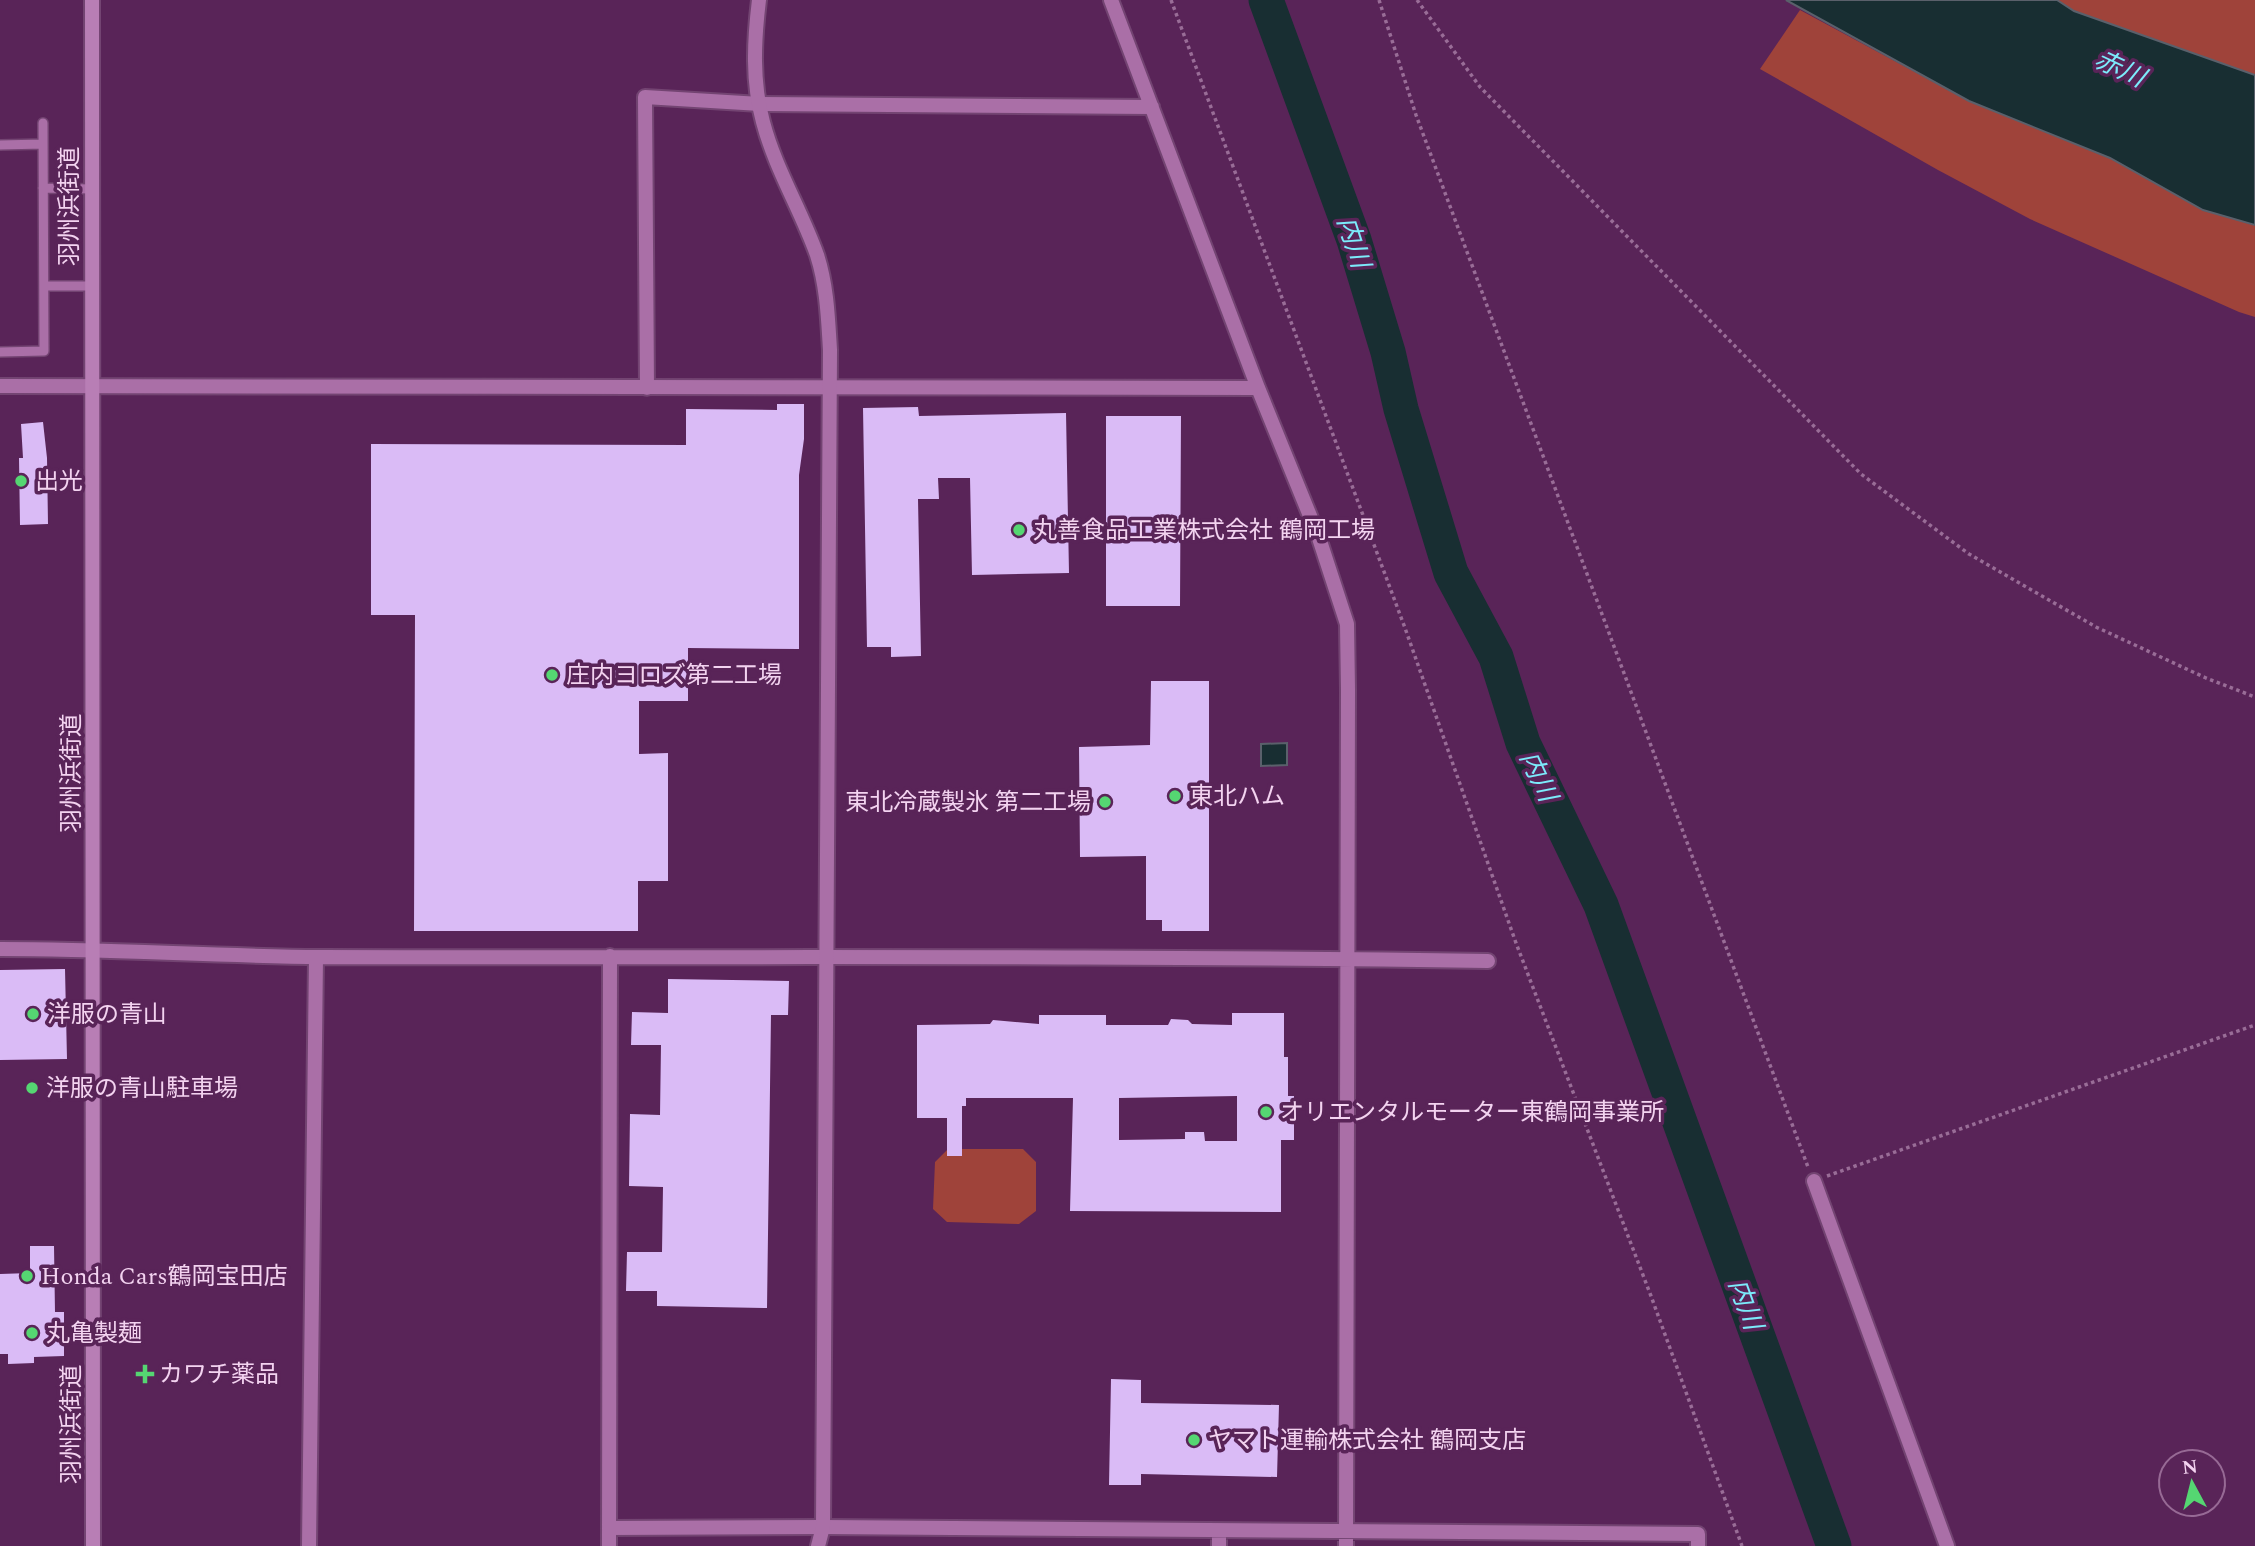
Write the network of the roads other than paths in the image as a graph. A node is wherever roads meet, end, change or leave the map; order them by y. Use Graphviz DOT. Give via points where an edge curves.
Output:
graph roads {
  1 [pos="92,0"];
  2 [pos="758,0"];
  3 [pos="1111,0"];
  4 [pos="760,104"];
  5 [pos="1152,107"];
  6 [pos="43,123"];
  7 [pos="43,144"];
  8 [pos="0,145"];
  9 [pos="43,188"];
  10 [pos="92,188"];
  11 [pos="44,286"];
  12 [pos="92,286"];
  13 [pos="0,352"];
  14 [pos="0,386"];
  15 [pos="93,387"];
  16 [pos="1258,387"];
  17 [pos="647,388"];
  18 [pos="830,388"];
  19 [pos="0,949"];
  20 [pos="93,949"];
  21 [pos="610,956"];
  22 [pos="827,956"];
  23 [pos="316,957"];
  24 [pos="1348,959"];
  25 [pos="1488,961"];
  26 [pos="1814,1181"];
  27 [pos="823,1527"];
  28 [pos="609,1528"];
  29 [pos="1219,1531"];
  30 [pos="1346,1539"];
  31 [pos="93,1546"];
  32 [pos="309,1546"];
  33 [pos="609,1546"];
  34 [pos="818,1546"];
  35 [pos="1219,1546"];
  36 [pos="1698,1546"];
  37 [pos="1947,1546"];
  1 -- 10 [label="main road, 羽州浜街道"];
  2 -- 4 [label="street" via="754,51"];
  3 -- 5 [label="street"];
  4 -- 5 [label="street"];
  4 -- 17 [label="street" via="645,97"];
  4 -- 18 [label="street" via="770,147 823,276"];
  5 -- 16 [label="street"];
  6 -- 7 [label="lane"];
  7 -- 8 [label="lane"];
  7 -- 9 [label="lane"];
  9 -- 10 [label="lane"];
  9 -- 11 [label="lane"];
  10 -- 12 [label="main road, 羽州浜街道"];
  11 -- 12 [label="lane"];
  11 -- 13 [label="lane" via="44,351"];
  12 -- 15 [label="main road, 羽州浜街道"];
  14 -- 15 [label="street"];
  15 -- 17 [label="street"];
  15 -- 20 [label="main road, 羽州浜街道"];
  16 -- 18 [label="street"];
  16 -- 24 [label="street" via="1319,537 1347,624"];
  17 -- 18 [label="street"];
  18 -- 22 [label="street"];
  19 -- 20 [label="street"];
  20 -- 23 [label="street"];
  20 -- 31 [label="main road, 羽州浜街道"];
  21 -- 22 [label="street"];
  21 -- 23 [label="street"];
  21 -- 28 [label="street"];
  22 -- 24 [label="street"];
  22 -- 27 [label="street"];
  23 -- 32 [label="street"];
  24 -- 25 [label="street"];
  24 -- 30 [label="street"];
  26 -- 37 [label="street"];
  27 -- 28 [label="street"];
  27 -- 29 [label="street"];
  27 -- 34 [label="street"];
  28 -- 33 [label="street"];
  29 -- 30 [label="street"];
  29 -- 35 [label="street"];
  30 -- 36 [label="street" via="1698,1534"];
}
